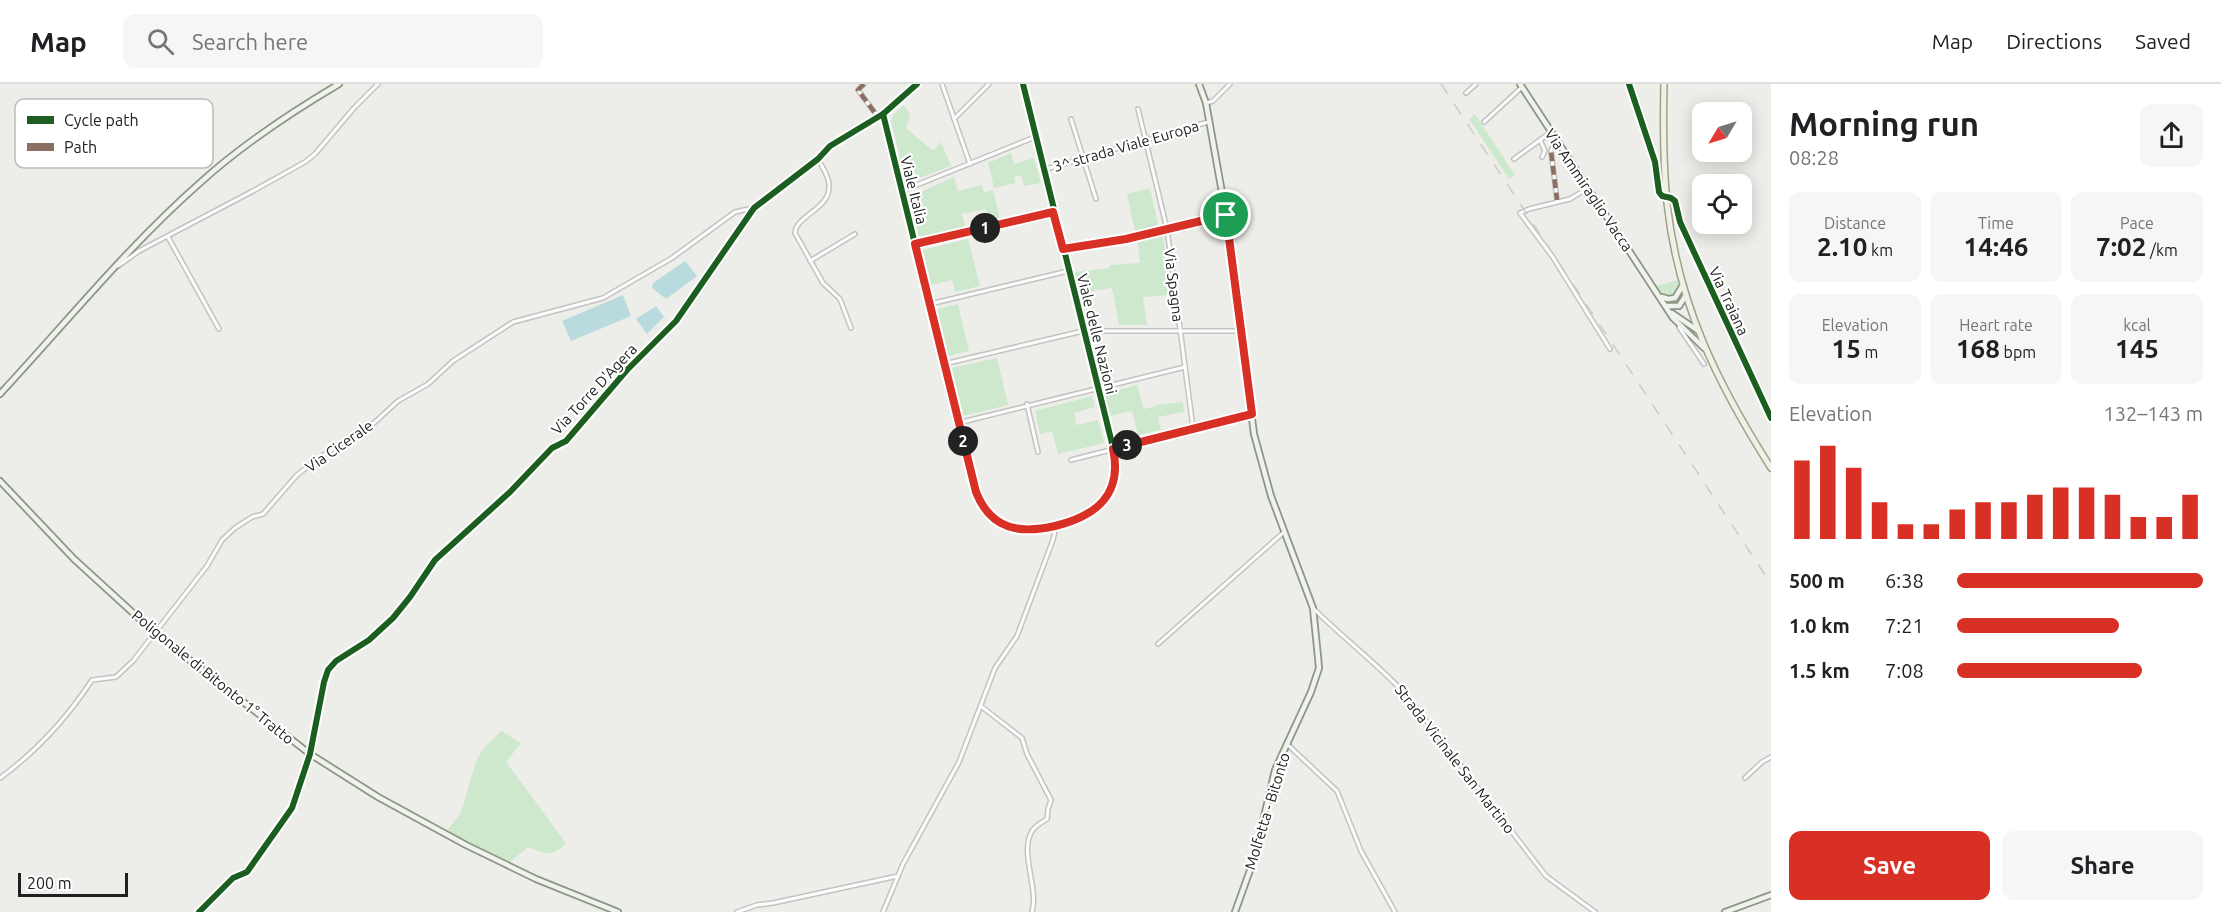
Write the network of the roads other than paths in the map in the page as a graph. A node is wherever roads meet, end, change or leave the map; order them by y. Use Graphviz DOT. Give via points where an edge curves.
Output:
graph roads {
  1 [pos="339,84"];
  2 [pos="378,84"];
  3 [pos="864,84"];
  4 [pos="917,84"];
  5 [pos="942,84"];
  6 [pos="989,84"];
  7 [pos="1023,84"];
  8 [pos="1199,84"];
  9 [pos="1230,84"];
  10 [pos="1476,84"];
  11 [pos="1629,84"];
  12 [pos="1664,84"];
  13 [pos="1521,86"];
  14 [pos="1466,93"];
  15 [pos="1206,103"];
  16 [pos="1138,109"];
  17 [pos="883,114"];
  18 [pos="878,117"];
  19 [pos="954,119"];
  20 [pos="1071,119"];
  21 [pos="1209,121"];
  22 [pos="1484,122"];
  23 [pos="1551,132"];
  24 [pos="1035,137"];
  25 [pos="1146,138"];
  26 [pos="1540,140"];
  27 [pos="1556,140"];
  28 [pos="1542,157"];
  29 [pos="1083,158"];
  30 [pos="818,159"];
  31 [pos="1514,159"];
  32 [pos="970,164"];
  33 [pos="1043,170"];
  34 [pos="1588,188"];
  35 [pos="902,191"];
  36 [pos="1666,197"];
  37 [pos="1096,199"];
  38 [pos="1557,200"];
  39 [pos="754,208"];
  40 [pos="1053,212"];
  41 [pos="1226,215"];
  42 [pos="1167,229"];
  43 [pos="855,234"];
  44 [pos="168,237"];
  45 [pos="915,244"];
  46 [pos="1063,249"];
  47 [pos="810,261"];
  48 [pos="117,267"];
  49 [pos="1068,271"];
  50 [pos="1683,285"];
  51 [pos="1686,295"];
  52 [pos="1659,296"];
  53 [pos="930,304"];
  54 [pos="1666,306"];
  55 [pos="1673,318"];
  56 [pos="850,328"];
  57 [pos="219,329"];
  58 [pos="1697,330"];
  59 [pos="1083,331"];
  60 [pos="1180,331"];
  61 [pos="1242,331"];
  62 [pos="1610,348"];
  63 [pos="1704,348"];
  64 [pos="944,364"];
  65 [pos="1704,364"];
  66 [pos="1185,367"];
  67 [pos="1098,387"];
  68 [pos="0,394"];
  69 [pos="1027,404"];
  70 [pos="1252,414"];
  71 [pos="1771,418"];
  72 [pos="958,423"];
  73 [pos="1194,428"];
  74 [pos="1113,449"];
  75 [pos="1038,452"];
  76 [pos="1071,460"];
  77 [pos="1771,468"];
  78 [pos="0,481"];
  79 [pos="1056,526"];
  80 [pos="1284,531"];
  81 [pos="1313,608"];
  82 [pos="155,633"];
  83 [pos="1158,644"];
  84 [pos="982,707"];
  85 [pos="1287,744"];
  86 [pos="310,754"];
  87 [pos="1771,757"];
  88 [pos="0,778"];
  89 [pos="1745,778"];
  90 [pos="898,876"];
  91 [pos="1771,896"];
  92 [pos="199,912"];
  93 [pos="618,912"];
  94 [pos="737,912"];
  95 [pos="883,912"];
  96 [pos="1032,912"];
  97 [pos="1235,912"];
  98 [pos="1395,912"];
  99 [pos="1595,912"];
  100 [pos="1725,912"];
  1 -- 48 [label="street" via="288,114 217,168 156,224"];
  2 -- 44 [label="street" via="315,154"];
  3 -- 18 [label="street" via="858,90"];
  4 -- 17 [label="street, Via Torre D'Agera"];
  5 -- 19 [label="street"];
  6 -- 19 [label="street"];
  7 -- 24 [label="street, Viale delle Nazioni"];
  8 -- 15 [label="street, Molfetta - Bitonto"];
  9 -- 15 [label="street"];
  10 -- 14 [label="street"];
  11 -- 36 [label="street, Via Traiana" via="1655,162 1659,192"];
  12 -- 36 [label="main road"];
  13 -- 22 [label="street"];
  13 -- 23 [label="street, Via Ammiraglio Vacca"];
  15 -- 21 [label="street, Molfetta - Bitonto"];
  16 -- 25 [label="street, Via Spagna"];
  17 -- 18 [label="street, Via Torre D'Agera"];
  17 -- 35 [label="street, Viale Italia"];
  18 -- 30 [label="street, Via Torre D'Agera" via="830,146"];
  19 -- 32 [label="street"];
  20 -- 29 [label="street"];
  21 -- 25 [label="street, 3^ strada Viale Europa"];
  21 -- 41 [label="street, Molfetta - Bitonto"];
  23 -- 26 [label="street"];
  23 -- 27 [label="street, Via Ammiraglio Vacca"];
  24 -- 32 [label="street"];
  24 -- 33 [label="street, Viale delle Nazioni"];
  25 -- 29 [label="street, 3^ strada Viale Europa"];
  25 -- 42 [label="street, Via Spagna"];
  26 -- 28 [label="street" via="1545,151"];
  26 -- 31 [label="street"];
  27 -- 34 [label="street, Via Ammiraglio Vacca"];
  27 -- 38 [label="street" via="1551,151"];
  29 -- 33 [label="street, 3^ strada Viale Europa"];
  29 -- 37 [label="street"];
  30 -- 39 [label="street, Via Torre D'Agera"];
  30 -- 47 [label="street" via="830,185 828,193 795,230"];
  32 -- 35 [label="street"];
  33 -- 40 [label="street, Viale delle Nazioni"];
  34 -- 52 [label="street, Via Ammiraglio Vacca"];
  34 -- 62 [label="street" via="1575,198 1520,213"];
  35 -- 45 [label="street, Viale Italia"];
  36 -- 50 [label="main road"];
  36 -- 71 [label="street, Via Traiana" via="1675,201 1680,222"];
  39 -- 82 [label="street, Via Cicerale" via="735,212 672,258 603,298 513,322 453,361 428,384 297,475 263,514 228,534"];
  39 -- 86 [label="street, Via Torre D'Agera" via="676,321 627,370 566,441 552,448 435,560 393,618 328,670"];
  40 -- 45 [label="street"];
  40 -- 46 [label="street, Viale delle Nazioni"];
  41 -- 42 [label="street"];
  41 -- 61 [label="street, Molfetta - Bitonto"];
  42 -- 46 [label="street"];
  42 -- 60 [label="street, Via Spagna"];
  43 -- 47 [label="street"];
  44 -- 48 [label="street"];
  44 -- 57 [label="street"];
  45 -- 53 [label="street, Viale Italia"];
  46 -- 49 [label="street, Viale delle Nazioni"];
  47 -- 56 [label="street" via="823,283 840,299"];
  48 -- 68 [label="street"];
  49 -- 53 [label="street"];
  49 -- 59 [label="street, Viale delle Nazioni"];
  50 -- 51 [label="main road"];
  50 -- 52 [label="street" via="1674,298"];
  51 -- 54 [label="street" via="1679,306"];
  51 -- 58 [label="main road"];
  52 -- 54 [label="street, Via Ammiraglio Vacca"];
  53 -- 64 [label="street, Viale Italia"];
  54 -- 55 [label="street, Via Ammiraglio Vacca"];
  54 -- 58 [label="street, Via Ammiraglio Vacca"];
  55 -- 63 [label="street, Via Ammiraglio Vacca"];
  55 -- 65 [label="street"];
  58 -- 63 [label="main road"];
  59 -- 60 [label="street"];
  59 -- 64 [label="street"];
  59 -- 67 [label="street, Viale delle Nazioni"];
  60 -- 61 [label="street"];
  60 -- 66 [label="street, Via Spagna"];
  61 -- 70 [label="street, Molfetta - Bitonto"];
  63 -- 77 [label="main road" via="1728,398"];
  64 -- 72 [label="street, Viale Italia"];
  66 -- 67 [label="street"];
  66 -- 73 [label="street, Via Spagna"];
  67 -- 69 [label="street"];
  67 -- 74 [label="street, Viale delle Nazioni"];
  69 -- 72 [label="street"];
  69 -- 75 [label="street"];
  70 -- 73 [label="street"];
  70 -- 80 [label="street, Molfetta - Bitonto" via="1267,486"];
  72 -- 79 [label="street, Viale Italia" via="976,492 987,512 1014,529"];
  73 -- 74 [label="street"];
  74 -- 76 [label="street"];
  74 -- 79 [label="street, Viale delle Nazioni" via="1115,475 1101,504 1080,519"];
  78 -- 82 [label="street, Poligonale di Bitonto 1° Tratto" via="75,559"];
  79 -- 84 [label="street" via="1017,636 995,668"];
  80 -- 81 [label="street, Molfetta - Bitonto"];
  80 -- 83 [label="street"];
  81 -- 85 [label="street, Molfetta - Bitonto" via="1318,668"];
  81 -- 99 [label="street, Strada Vicinale San Martino" via="1408,697 1546,876"];
  82 -- 86 [label="street, Poligonale di Bitonto 1° Tratto"];
  82 -- 88 [label="street, Via Cicerale" via="116,677 92,680 65,718 24,761"];
  84 -- 90 [label="street" via="959,762"];
  84 -- 96 [label="street" via="1022,738 1051,800 1047,819 1033,829 1030,837"];
  85 -- 97 [label="street, Molfetta - Bitonto" via="1275,770 1257,849"];
  85 -- 98 [label="street" via="1337,791 1361,850"];
  86 -- 92 [label="street, Via Torre D'Agera" via="292,808 265,848 248,872 233,878"];
  86 -- 93 [label="street, Poligonale di Bitonto 1° Tratto" via="466,845"];
  87 -- 89 [label="street"];
  90 -- 94 [label="street"];
  90 -- 95 [label="street"];
  91 -- 100 [label="street"];
}
